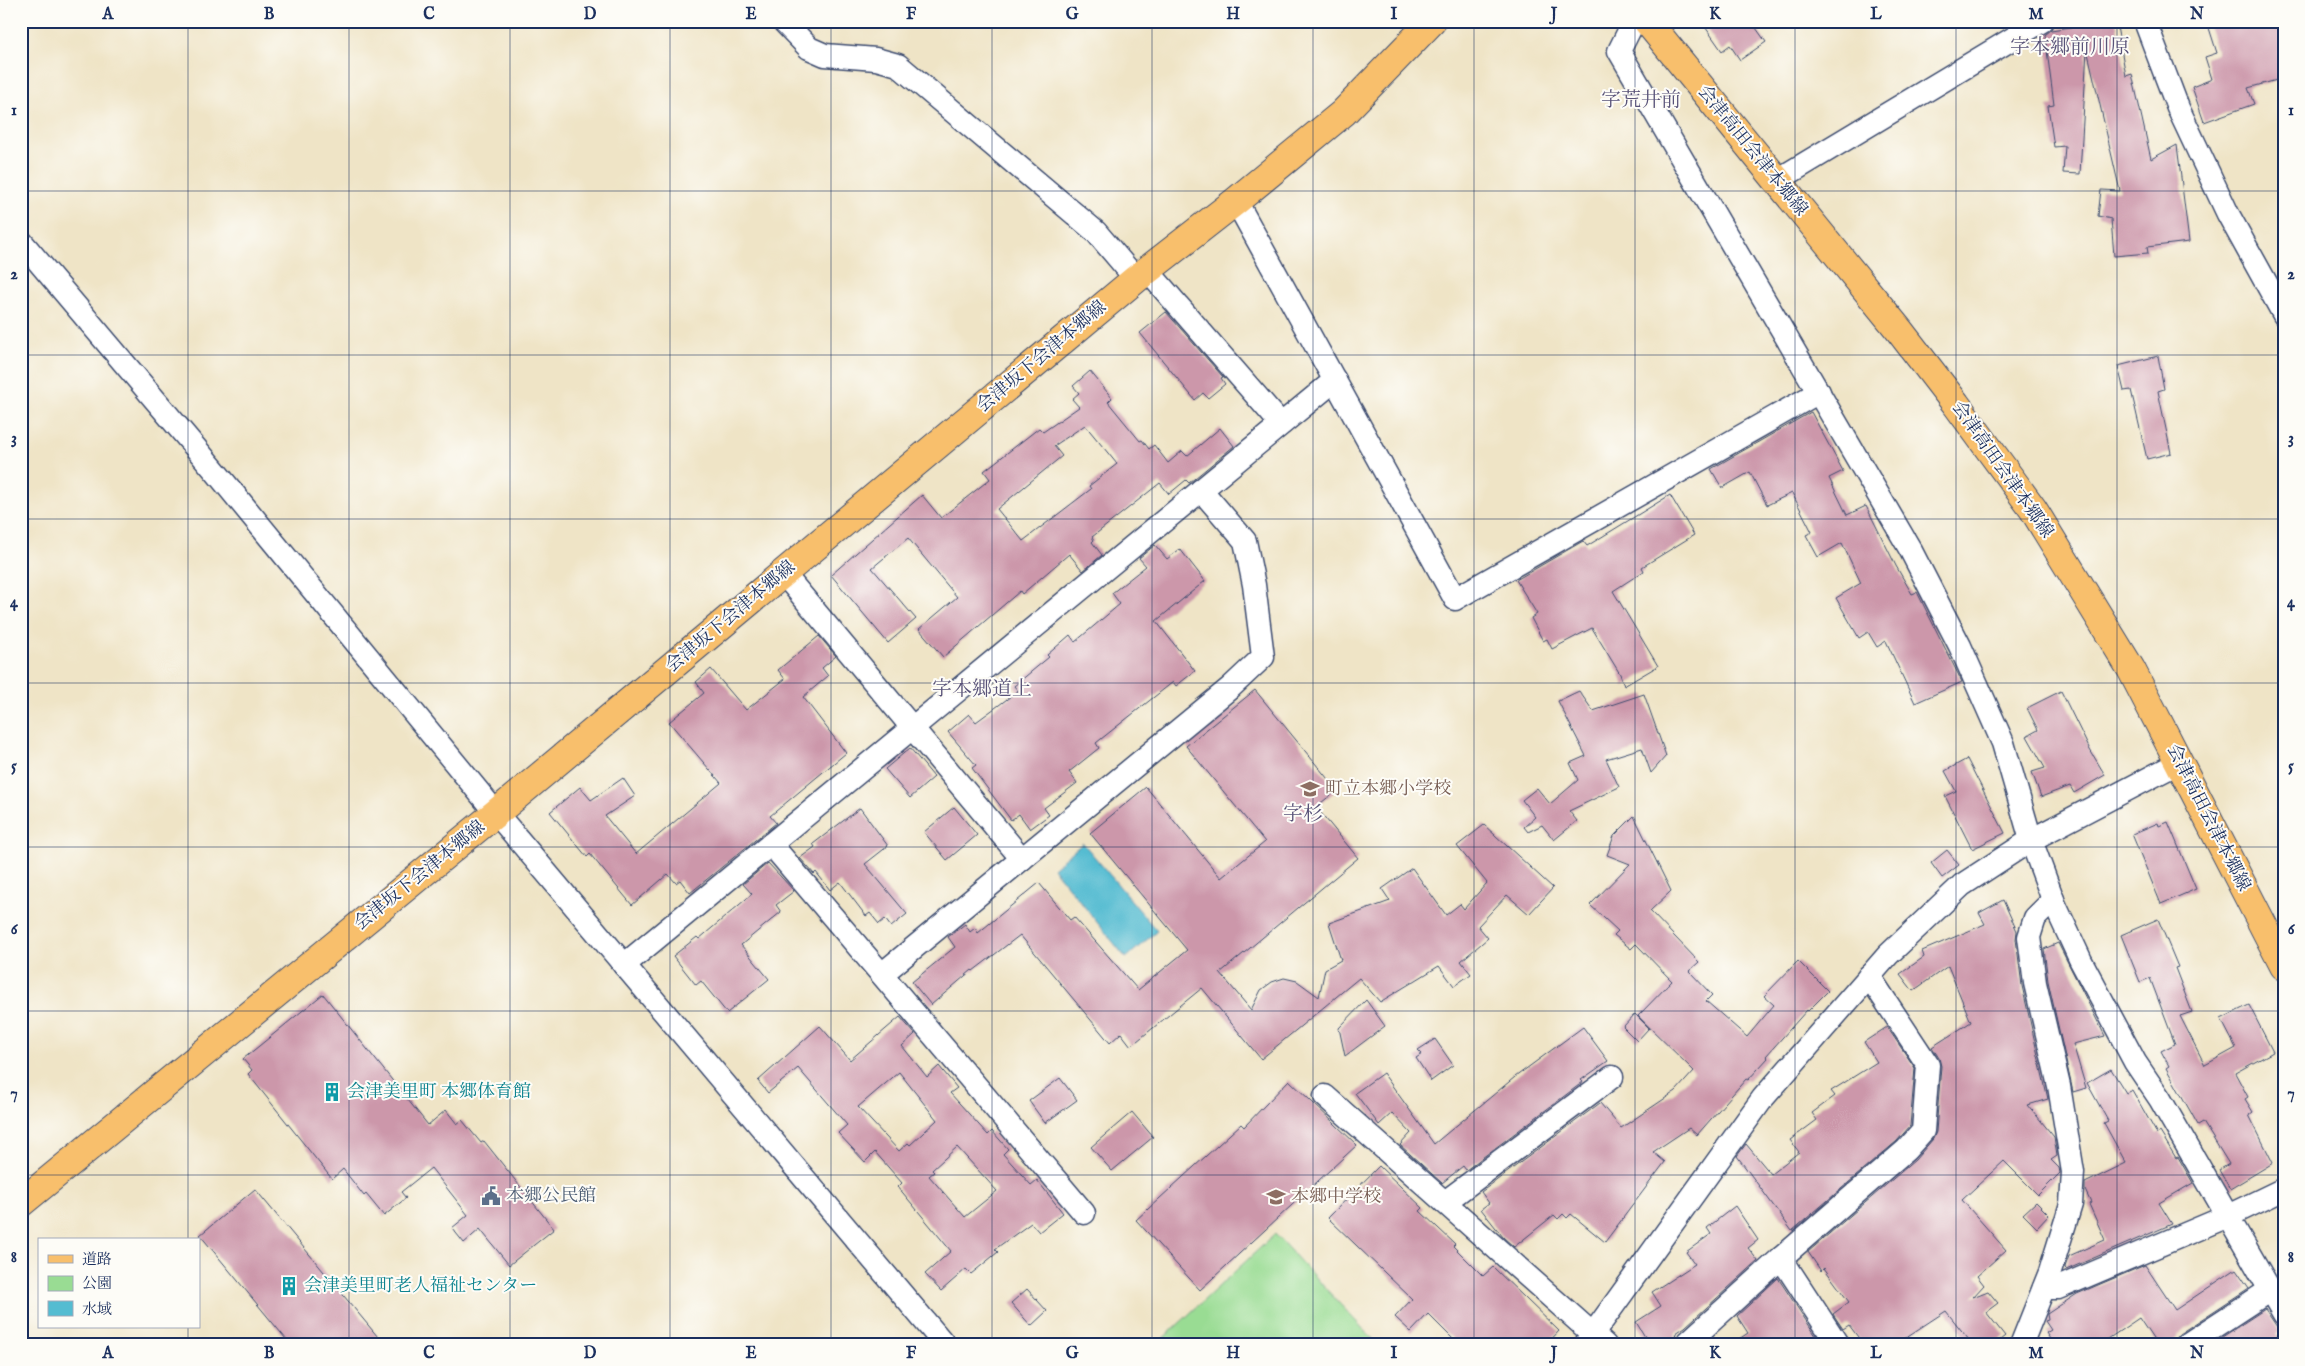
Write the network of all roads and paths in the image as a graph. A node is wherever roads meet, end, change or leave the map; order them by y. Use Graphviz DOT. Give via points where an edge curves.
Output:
graph roads {
  1 [pos="783,21"];
  2 [pos="1432,21"];
  3 [pos="1634,21"];
  4 [pos="1648,21"];
  5 [pos="2042,21"];
  6 [pos="2146,21"];
  7 [pos="1776,181"];
  8 [pos="1236,200"];
  9 [pos="21,241"];
  10 [pos="1141,275"];
  11 [pos="2284,315"];
  12 [pos="1335,380"];
  13 [pos="1819,392"];
  14 [pos="1281,424"];
  15 [pos="1201,490"];
  16 [pos="783,573"];
  17 [pos="912,728"];
  18 [pos="2180,762"];
  19 [pos="496,813"];
  20 [pos="2031,840"];
  21 [pos="771,844"];
  22 [pos="1022,859"];
  23 [pos="2053,900"];
  24 [pos="624,965"];
  25 [pos="2284,966"];
  26 [pos="882,974"];
  27 [pos="1869,976"];
  28 [pos="1612,1077"];
  29 [pos="1325,1096"];
  30 [pos="2284,1189"];
  31 [pos="1445,1202"];
  32 [pos="21,1203"];
  33 [pos="1084,1213"];
  34 [pos="2228,1216"];
  35 [pos="1781,1258"];
  36 [pos="2044,1288"];
  37 [pos="2270,1290"];
  38 [pos="2284,1314"];
  39 [pos="1595,1341"];
  40 [pos="945,1345"];
  41 [pos="1685,1345"];
  42 [pos="1838,1345"];
  43 [pos="2021,1345"];
  44 [pos="2186,1345"];
  1 -- 10 [label="street" via="809,48 825,56 876,59 898,65 1096,232"];
  2 -- 8 [label="main road, 会津坂下会津本郷線" via="1343,113"];
  3 -- 13 [label="street" via="1619,51"];
  4 -- 7 [label="main road, 会津高田会津本郷線"];
  5 -- 7 [label="street"];
  6 -- 11 [label="street" via="2178,108 2228,214"];
  7 -- 18 [label="main road, 会津高田会津本郷線" via="1956,404 2033,508 2131,669"];
  8 -- 10 [label="main road, 会津坂下会津本郷線"];
  8 -- 12 [label="street"];
  9 -- 19 [label="street"];
  10 -- 14 [label="street"];
  10 -- 16 [label="main road, 会津坂下会津本郷線"];
  12 -- 13 [label="street" via="1456,599"];
  12 -- 14 [label="street"];
  13 -- 20 [label="street" via="1910,549 1960,646 2003,743"];
  14 -- 15 [label="street"];
  15 -- 17 [label="street"];
  15 -- 22 [label="street" via="1245,541 1263,657 1230,688"];
  16 -- 17 [label="street"];
  16 -- 19 [label="main road, 会津坂下会津本郷線"];
  17 -- 21 [label="street"];
  17 -- 22 [label="street"];
  18 -- 20 [label="street"];
  18 -- 25 [label="main road, 会津高田会津本郷線"];
  19 -- 24 [label="street"];
  19 -- 32 [label="main road, 会津坂下会津本郷線"];
  20 -- 23 [label="street"];
  20 -- 27 [label="street" via="1962,885"];
  21 -- 24 [label="street"];
  21 -- 26 [label="street"];
  22 -- 26 [label="street"];
  23 -- 34 [label="street" via="2102,1002"];
  23 -- 36 [label="street" via="2035,918 2028,936 2034,983 2059,1086 2073,1172 2071,1204"];
  24 -- 40 [label="street"];
  26 -- 33 [label="street"];
  27 -- 35 [label="street" via="1928,1065 1923,1131 1906,1150"];
  27 -- 39 [label="street" via="1763,1098"];
  28 -- 31 [label="street"];
  29 -- 31 [label="street"];
  30 -- 34 [label="street"];
  31 -- 39 [label="street"];
  34 -- 36 [label="street" via="2058,1288"];
  34 -- 37 [label="street"];
  35 -- 41 [label="street"];
  35 -- 42 [label="street"];
  36 -- 43 [label="street"];
  37 -- 38 [label="street"];
  37 -- 44 [label="street"];
}
